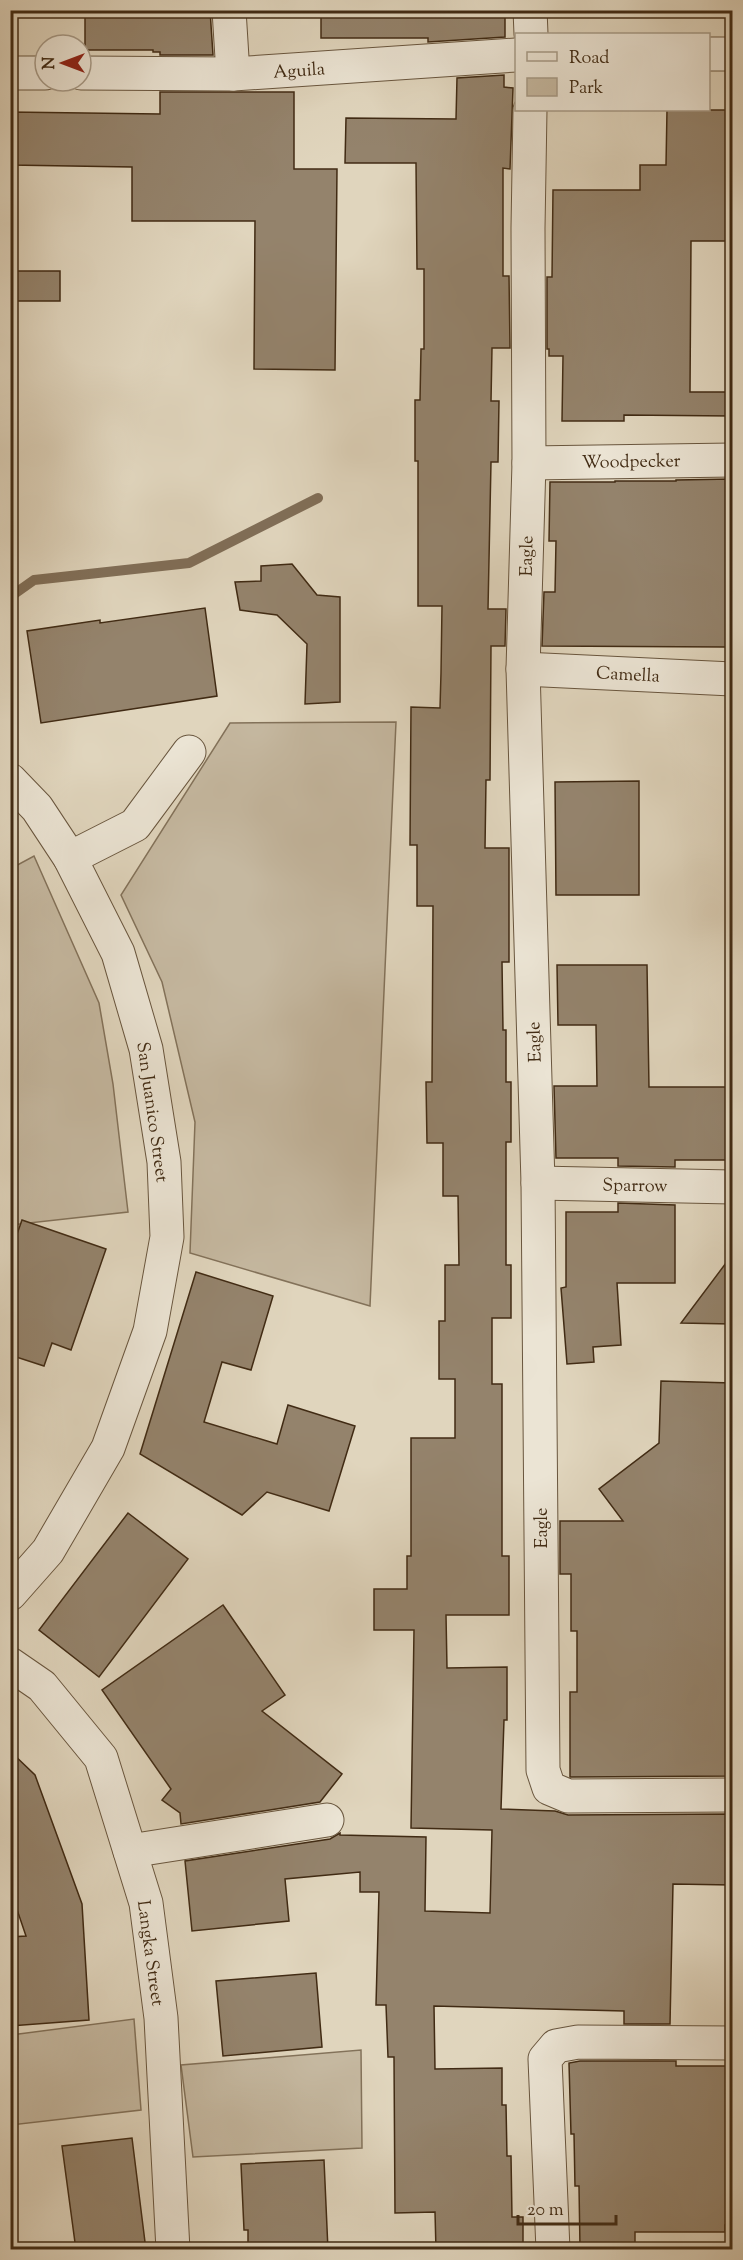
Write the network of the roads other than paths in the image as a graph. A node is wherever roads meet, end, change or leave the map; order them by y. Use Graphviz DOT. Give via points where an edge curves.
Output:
graph roads {
  1 [pos="229,10"];
  2 [pos="530,10"];
  3 [pos="531,33"];
  4 [pos="710,54"];
  5 [pos="732,54"];
  6 [pos="515,55"];
  7 [pos="10,73"];
  8 [pos="33,73"];
  9 [pos="93,73"];
  10 [pos="233,74"];
  11 [pos="530,111"];
  12 [pos="732,460"];
  13 [pos="528,463"];
  14 [pos="523,669"];
  15 [pos="732,679"];
  16 [pos="189,752"];
  17 [pos="10,780"];
  18 [pos="70,858"];
  19 [pos="538,1183"];
  20 [pos="732,1187"];
  21 [pos="10,1594"];
  22 [pos="10,1664"];
  23 [pos="732,1795"];
  24 [pos="327,1820"];
  25 [pos="130,1851"];
  26 [pos="732,2043"];
  27 [pos="173,2250"];
  28 [pos="553,2250"];
  1 -- 10 [label="street"];
  2 -- 3 [label="street"];
  4 -- 5 [label="street"];
  6 -- 10 [label="street, Aguila"];
  7 -- 8 [label="street"];
  9 -- 10 [label="street, Aguila"];
  11 -- 13 [label="street, Eagle"];
  12 -- 13 [label="street, Woodpecker"];
  13 -- 14 [label="street, Eagle"];
  14 -- 15 [label="street, Camella"];
  14 -- 19 [label="street, Eagle"];
  16 -- 18 [label="street" via="135,825"];
  17 -- 18 [label="street, San Juanico Street" via="37,808"];
  18 -- 21 [label="street, San Juanico Street" via="118,953 146,1049 164,1162 167,1237 150,1331 108,1448 48,1551"];
  19 -- 20 [label="street, Sparrow"];
  19 -- 23 [label="street, Eagle" via="543,1770 549,1788 568,1796"];
  22 -- 25 [label="street, Langka Street" via="42,1686 101,1758"];
  24 -- 25 [label="street"];
  25 -- 27 [label="street, Langka Street" via="146,1903 161,2018"];
  26 -- 28 [label="street" via="578,2042 556,2046 545,2059"];
}
